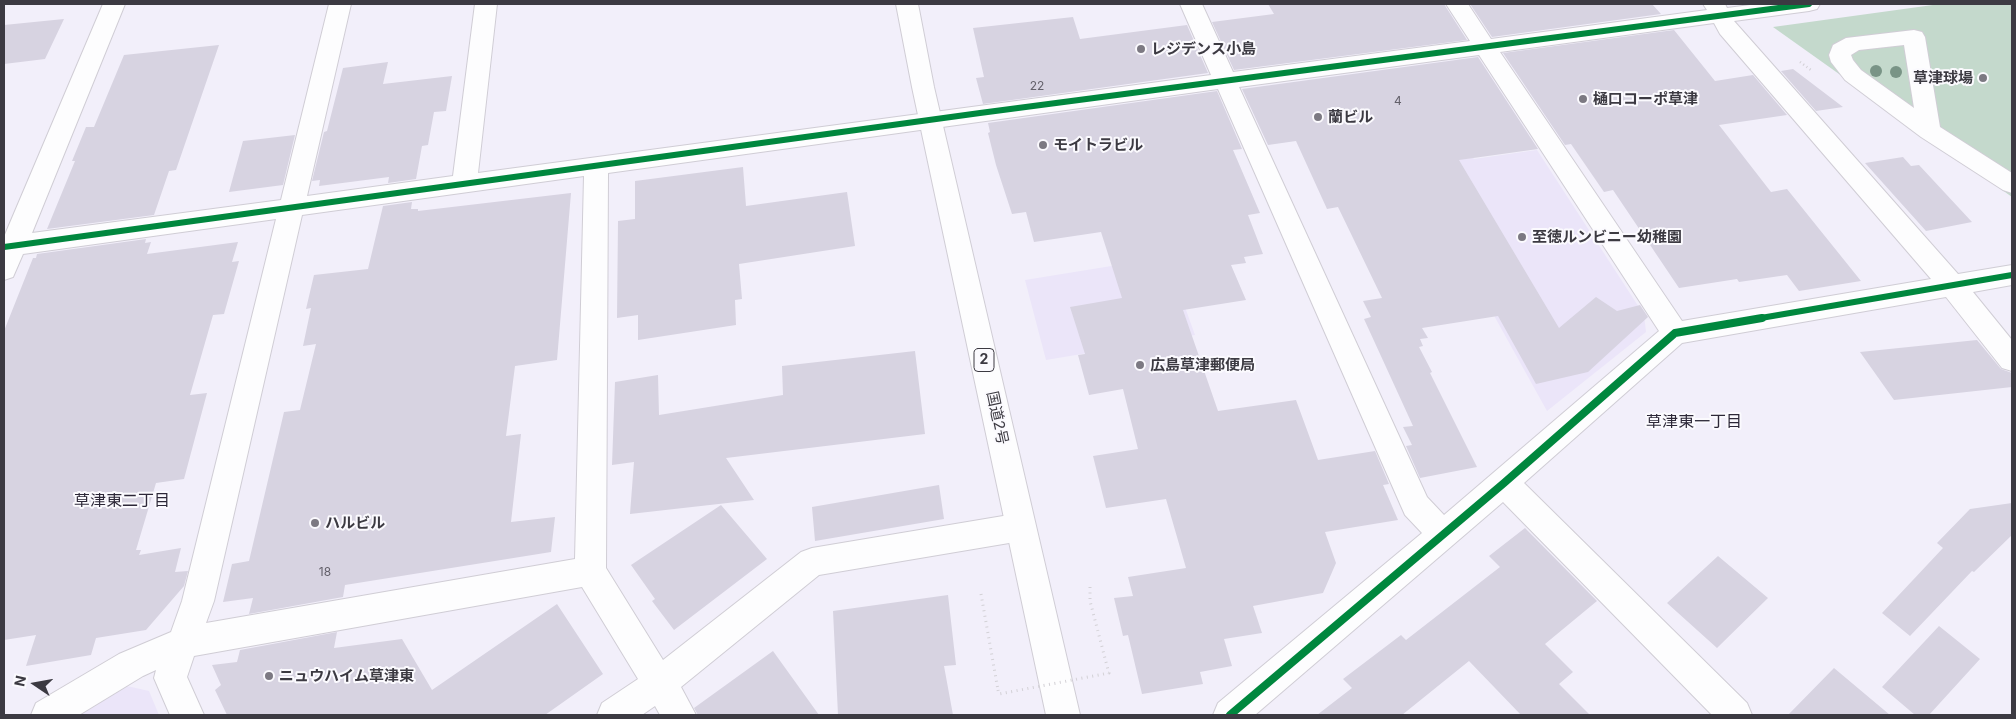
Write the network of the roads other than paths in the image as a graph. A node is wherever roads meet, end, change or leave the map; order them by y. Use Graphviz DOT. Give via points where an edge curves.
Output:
graph roads {
  1 [pos="114,4"];
  2 [pos="340,4"];
  3 [pos="486,4"];
  4 [pos="907,4"];
  5 [pos="1191,4"];
  6 [pos="1457,4"];
  7 [pos="1809,4"];
  8 [pos="1717,10"];
  9 [pos="1485,47"];
  10 [pos="1225,81"];
  11 [pos="932,120"];
  12 [pos="1930,130"];
  13 [pos="596,167"];
  14 [pos="464,184"];
  15 [pos="2012,184"];
  16 [pos="292,207"];
  17 [pos="9,246"];
  18 [pos="4,270"];
  19 [pos="2012,275"];
  20 [pos="1954,286"];
  21 [pos="1675,333"];
  22 [pos="2012,360"];
  23 [pos="1504,483"];
  24 [pos="1021,527"];
  25 [pos="1443,534"];
  26 [pos="590,571"];
  27 [pos="182,643"];
  28 [pos="660,682"];
  29 [pos="48,715"];
  30 [pos="187,715"];
  31 [pos="614,715"];
  32 [pos="679,715"];
  33 [pos="1063,715"];
  34 [pos="1230,715"];
  35 [pos="1735,715"];
  1 -- 17 [label="main road"];
  2 -- 16 [label="main road"];
  3 -- 14 [label="main road"];
  4 -- 11 [label="main road, 国道2号 / 2"];
  5 -- 10 [label="main road"];
  6 -- 9 [label="main road"];
  7 -- 8 [label="main road"];
  8 -- 9 [label="main road"];
  8 -- 20 [label="main road" via="1728,29"];
  9 -- 10 [label="main road"];
  9 -- 21 [label="main road"];
  10 -- 11 [label="main road"];
  10 -- 25 [label="main road" via="1416,506"];
  11 -- 13 [label="main road"];
  11 -- 24 [label="main road, 国道2号 / 2"];
  12 -- 12 [label="main road" via="1854,75 1842,62 1841,50 1854,43 1914,37"];
  12 -- 15 [label="main road"];
  13 -- 14 [label="main road"];
  13 -- 26 [label="main road"];
  14 -- 16 [label="main road"];
  16 -- 17 [label="main road"];
  16 -- 27 [label="main road" via="198,601"];
  17 -- 18 [label="main road"];
  19 -- 20 [label="main road"];
  20 -- 21 [label="main road"];
  20 -- 22 [label="main road"];
  21 -- 23 [label="main road"];
  23 -- 25 [label="main road"];
  23 -- 35 [label="main road"];
  24 -- 28 [label="main road" via="812,562"];
  24 -- 33 [label="main road, 国道2号 / 2"];
  25 -- 34 [label="main road"];
  26 -- 27 [label="main road"];
  26 -- 28 [label="main road"];
  27 -- 29 [label="main road" via="131,665"];
  27 -- 30 [label="main road" via="170,678"];
  28 -- 31 [label="main road"];
  28 -- 32 [label="main road"];
}
